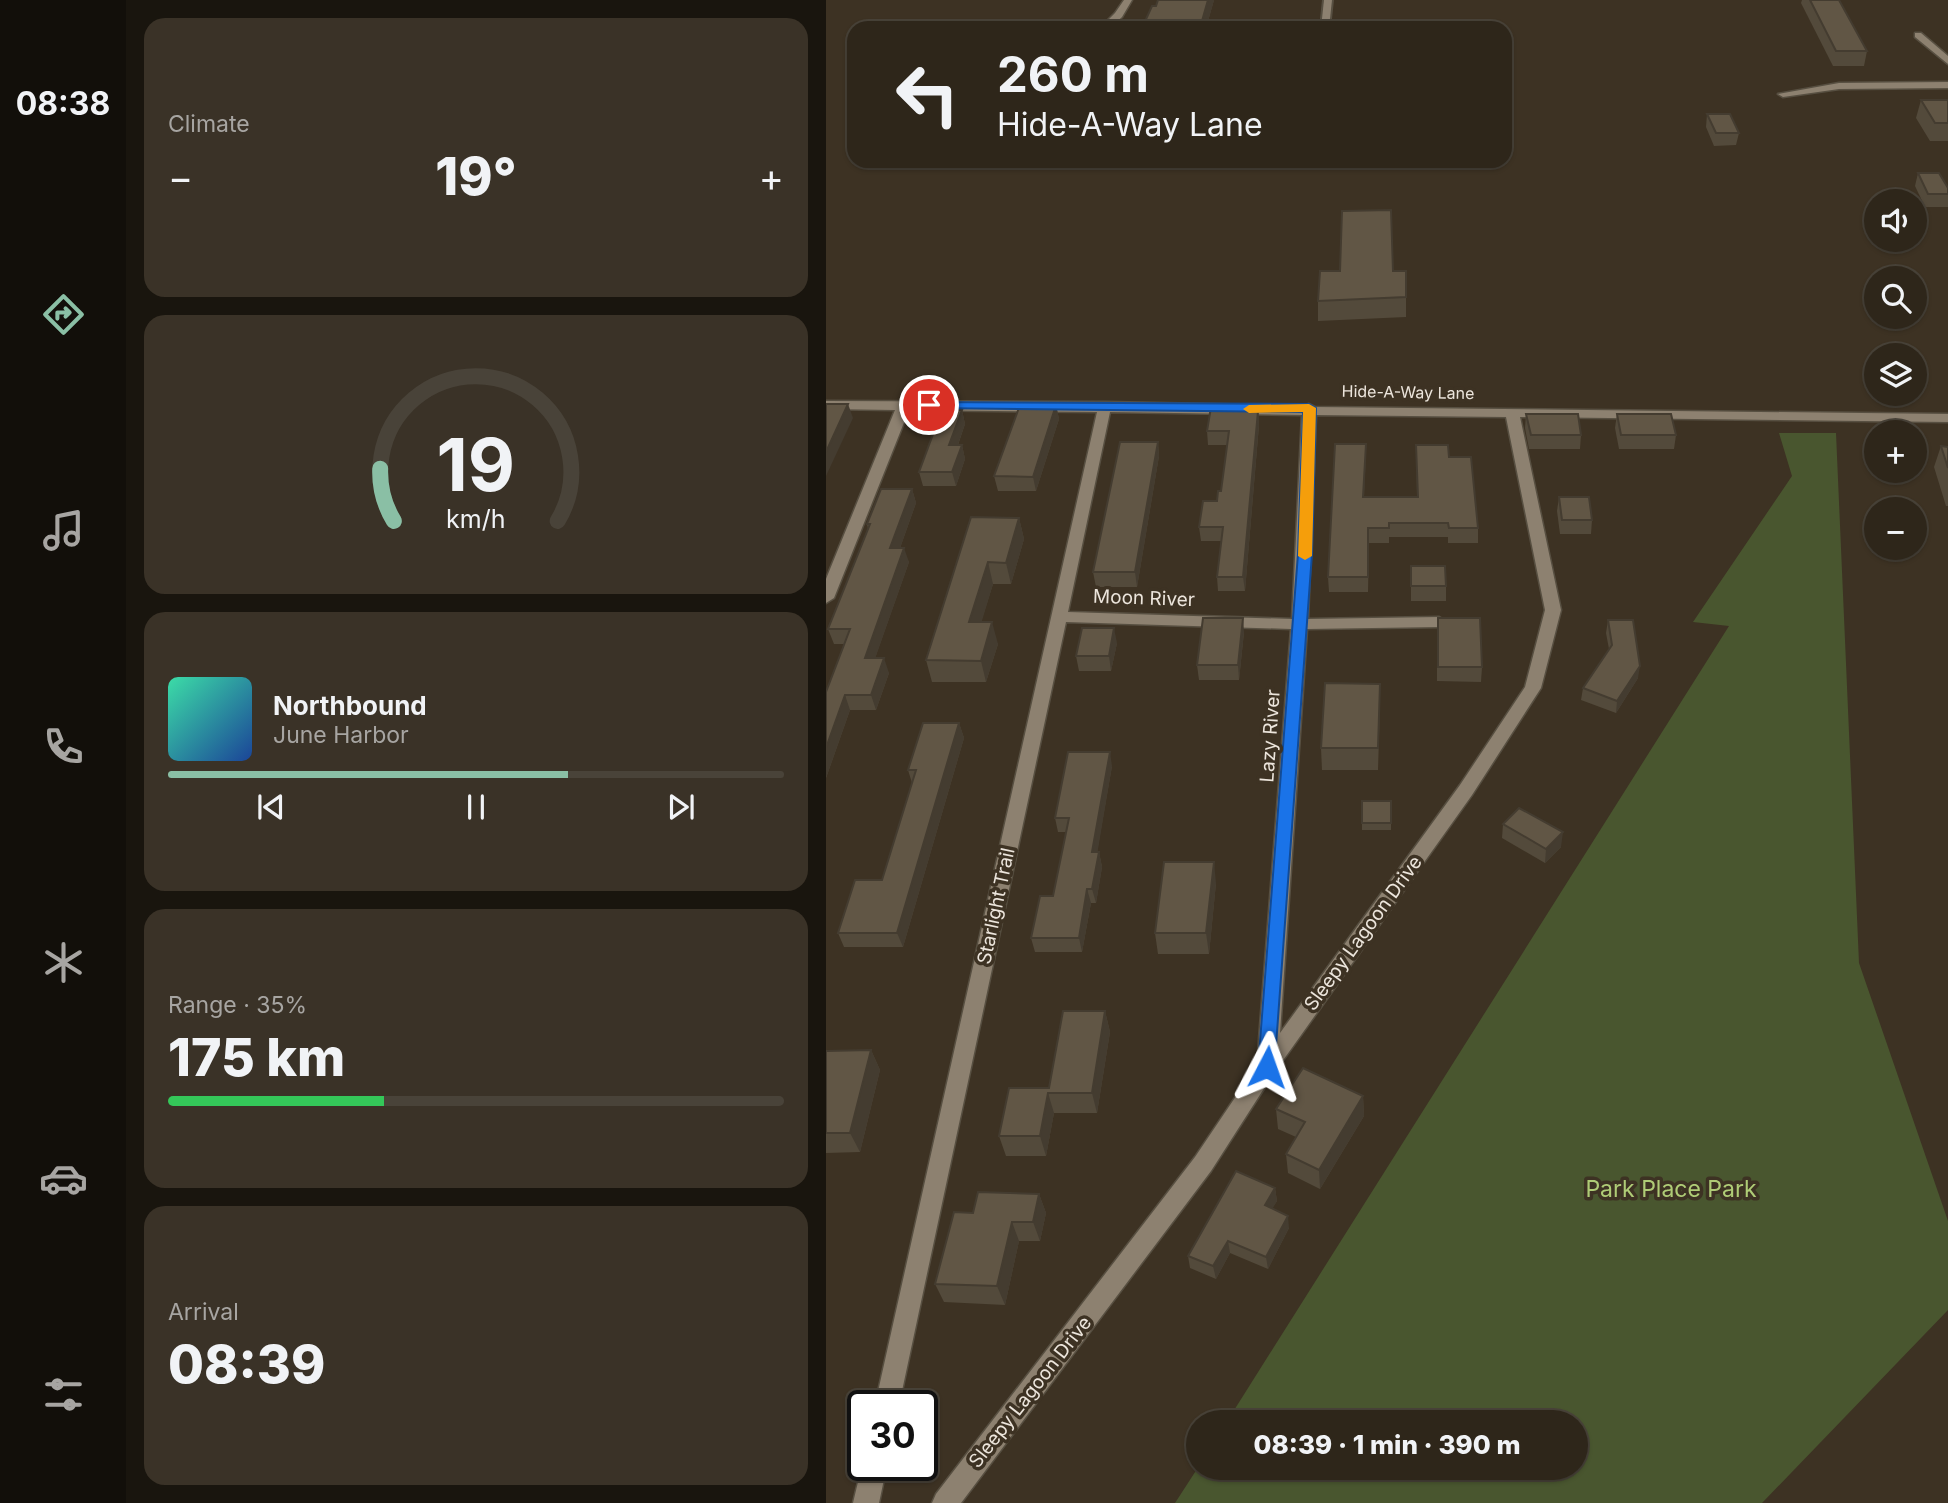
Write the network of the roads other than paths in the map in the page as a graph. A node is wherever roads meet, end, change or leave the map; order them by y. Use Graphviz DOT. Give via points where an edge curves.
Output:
graph roads {
  1 [pos="1128,0"];
  2 [pos="1328,0"];
  3 [pos="1113,21"];
  4 [pos="1326,21"];
  5 [pos="1918,35"];
  6 [pos="1948,61"];
  7 [pos="1948,85"];
  8 [pos="1783,94"];
  9 [pos="826,405"];
  10 [pos="904,405"];
  11 [pos="1105,406"];
  12 [pos="1309,408"];
  13 [pos="1512,412"];
  14 [pos="1948,418"];
  15 [pos="826,598"];
  16 [pos="1059,617"];
  17 [pos="1439,622"];
  18 [pos="1298,624"];
  19 [pos="1267,1067"];
  20 [pos="890,1390"];
  21 [pos="871,1481"];
  22 [pos="866,1503"];
  23 [pos="944,1503"];
  1 -- 3 [label="street"];
  2 -- 4 [label="lane"];
  5 -- 6 [label="street"];
  7 -- 8 [label="street" via="1839,86"];
  9 -- 10 [label="street, Hide-A-Way Lane"];
  10 -- 11 [label="street, Hide-A-Way Lane"];
  10 -- 15 [label="street"];
  11 -- 12 [label="street, Hide-A-Way Lane"];
  11 -- 16 [label="street, Starlight Trail"];
  12 -- 13 [label="street, Hide-A-Way Lane"];
  12 -- 18 [label="street, Lazy River"];
  13 -- 14 [label="street, Hide-A-Way Lane"];
  13 -- 19 [label="street, Sleepy Lagoon Drive" via="1553,610 1533,688 1466,790"];
  16 -- 18 [label="street, Moon River"];
  16 -- 20 [label="street, Starlight Trail"];
  17 -- 18 [label="street, Moon River"];
  18 -- 19 [label="street, Lazy River"];
  19 -- 23 [label="street, Sleepy Lagoon Drive" via="1175,1203"];
  21 -- 22 [label="street"];
}
